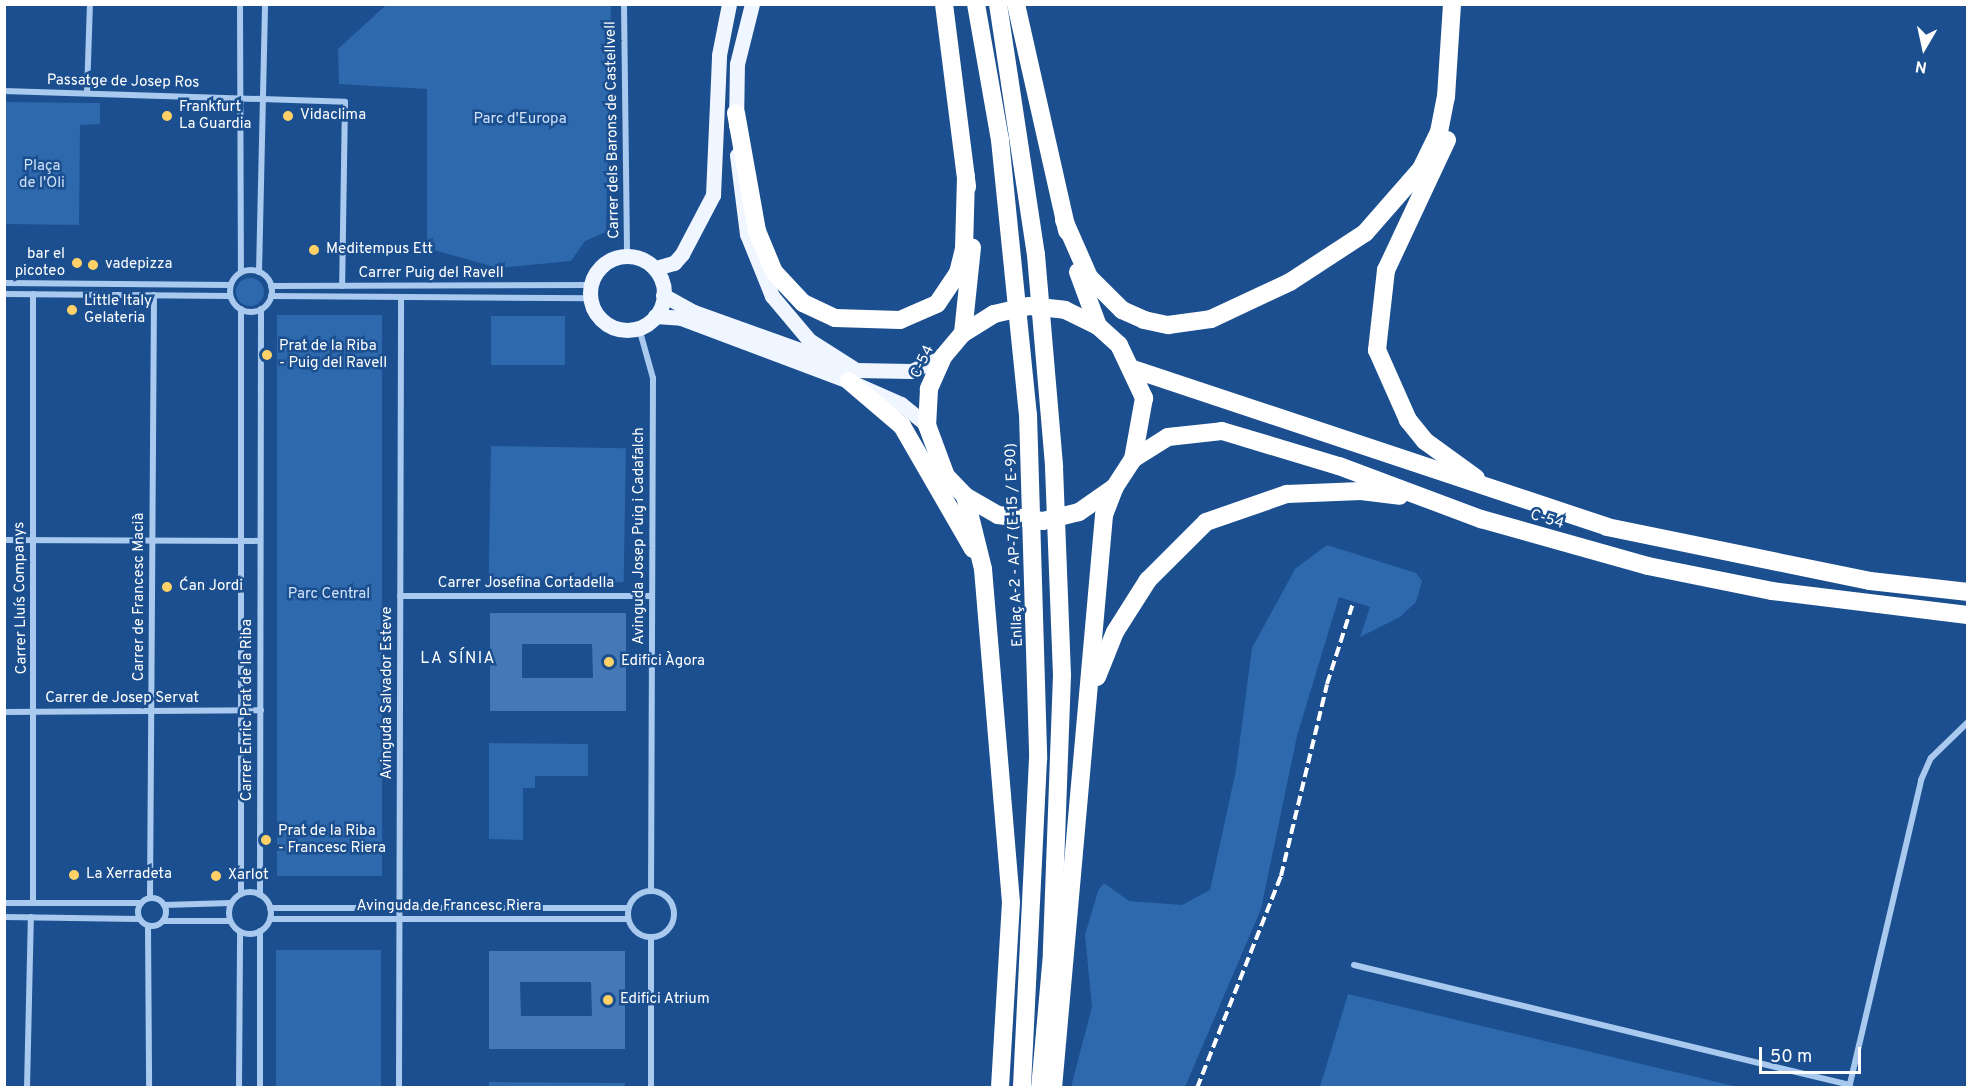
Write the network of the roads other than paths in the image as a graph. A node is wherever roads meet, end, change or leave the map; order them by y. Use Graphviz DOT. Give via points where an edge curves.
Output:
graph roads {
  1 [pos="90,4"];
  2 [pos="240,4"];
  3 [pos="265,4"];
  4 [pos="624,4"];
  5 [pos="729,4"];
  6 [pos="752,4"];
  7 [pos="944,4"];
  8 [pos="976,4"];
  9 [pos="998,4"];
  10 [pos="1016,4"];
  11 [pos="1452,4"];
  12 [pos="1465,4"];
  13 [pos="4,92"];
  14 [pos="87,93"];
  15 [pos="241,97"];
  16 [pos="263,98"];
  17 [pos="736,113"];
  18 [pos="966,177"];
  19 [pos="1064,220"];
  20 [pos="627,256"];
  21 [pos="656,268"];
  22 [pos="241,272"];
  23 [pos="260,272"];
  24 [pos="4,283"];
  25 [pos="230,285"];
  26 [pos="271,286"];
  27 [pos="342,286"];
  28 [pos="591,291"];
  29 [pos="4,294"];
  30 [pos="33,294"];
  31 [pos="154,295"];
  32 [pos="663,295"];
  33 [pos="230,296"];
  34 [pos="271,296"];
  35 [pos="401,298"];
  36 [pos="241,309"];
  37 [pos="261,309"];
  38 [pos="656,316"];
  39 [pos="1098,326"];
  40 [pos="639,328"];
  41 [pos="963,333"];
  42 [pos="943,357"];
  43 [pos="1133,369"];
  44 [pos="852,376"];
  45 [pos="927,425"];
  46 [pos="1133,459"];
  47 [pos="1115,487"];
  48 [pos="965,496"];
  49 [pos="1510,499"];
  50 [pos="1432,500"];
  51 [pos="152,539"];
  52 [pos="4,540"];
  53 [pos="32,540"];
  54 [pos="240,541"];
  55 [pos="260,541"];
  56 [pos="983,569"];
  57 [pos="1968,592"];
  58 [pos="400,596"];
  59 [pos="652,596"];
  60 [pos="1968,615"];
  61 [pos="1088,705"];
  62 [pos="153,710"];
  63 [pos="240,710"];
  64 [pos="261,710"];
  65 [pos="4,712"];
  66 [pos="34,712"];
  67 [pos="1968,722"];
  68 [pos="651,891"];
  69 [pos="241,894"];
  70 [pos="260,895"];
  71 [pos="150,898"];
  72 [pos="33,902"];
  73 [pos="4,903"];
  74 [pos="141,903"];
  75 [pos="231,903"];
  76 [pos="164,905"];
  77 [pos="270,908"];
  78 [pos="400,908"];
  79 [pos="628,908"];
  80 [pos="4,917"];
  81 [pos="31,917"];
  82 [pos="139,919"];
  83 [pos="270,919"];
  84 [pos="400,919"];
  85 [pos="628,919"];
  86 [pos="163,921"];
  87 [pos="230,921"];
  88 [pos="148,926"];
  89 [pos="260,931"];
  90 [pos="240,932"];
  91 [pos="651,937"];
  92 [pos="1354,965"];
  93 [pos="1849,1086"];
  94 [pos="27,1088"];
  95 [pos="149,1088"];
  96 [pos="239,1088"];
  97 [pos="260,1088"];
  98 [pos="399,1088"];
  99 [pos="651,1088"];
  100 [pos="1000,1088"];
  101 [pos="1022,1088"];
  102 [pos="1040,1088"];
  103 [pos="1053,1088"];
  1 -- 14 [label="street"];
  2 -- 15 [label="street"];
  3 -- 16 [label="street"];
  4 -- 20 [label="street, Carrer dels Barons de Castellvell"];
  5 -- 21 [label="main road" via="719,55 713,195 682,254 674,263"];
  6 -- 17 [label="main road" via="737,64"];
  7 -- 18 [label="highway"];
  8 -- 101 [label="highway, Enllaç A-2 - AP-7 (E-15 / E-90)" via="1000,140 1028,414 1038,759"];
  9 -- 102 [label="highway" via="1036,255 1054,467 1062,754"];
  10 -- 19 [label="highway"];
  11 -- 19 [label="highway" via="1442,120 1421,169 1365,233 1290,282 1210,320 1168,324 1144,320 1122,310 1089,277"];
  12 -- 49 [label="highway" via="1451,128 1386,270 1377,350 1397,403 1425,441"];
  13 -- 14 [label="street, Passatge de Josep Ros"];
  14 -- 15 [label="street, Passatge de Josep Ros"];
  15 -- 16 [label="street, Passatge de Josep Ros"];
  15 -- 22 [label="street"];
  16 -- 23 [label="street"];
  16 -- 27 [label="street, Passatge de Josep Ros" via="345,102"];
  17 -- 18 [label="highway" via="757,231 774,272 803,303 835,318 900,320 937,304 958,273 964,249"];
  17 -- 44 [label="main road" via="738,191 757,267 787,319"];
  18 -- 41 [label="highway" via="971,287"];
  19 -- 39 [label="highway"];
  20 -- 21 [label="main road"];
  20 -- 28 [label="main road" via="603,266"];
  21 -- 32 [label="main road"];
  22 -- 23 [label="street"];
  22 -- 25 [label="street"];
  23 -- 26 [label="street"];
  24 -- 25 [label="street"];
  25 -- 33 [label="street"];
  26 -- 27 [label="street, Carrer Puig del Ravell"];
  26 -- 34 [label="street"];
  27 -- 28 [label="street, Carrer Puig del Ravell"];
  28 -- 35 [label="street, Carrer Puig del Ravell"];
  28 -- 40 [label="main road" via="608,324"];
  29 -- 30 [label="street"];
  30 -- 31 [label="street"];
  30 -- 53 [label="street, Carrer Lluís Companys"];
  31 -- 33 [label="street"];
  31 -- 51 [label="street, Carrer de Francesc Macià"];
  32 -- 38 [label="main road"];
  32 -- 44 [label="main road" via="694,312"];
  33 -- 36 [label="street"];
  34 -- 35 [label="street, Carrer Puig del Ravell"];
  34 -- 37 [label="street"];
  35 -- 58 [label="street, Avinguda Salvador Esteve"];
  36 -- 37 [label="street"];
  36 -- 54 [label="street, Carrer Enric Prat de la Riba"];
  37 -- 55 [label="street, Carrer Enric Prat de la Riba"];
  38 -- 40 [label="main road"];
  38 -- 44 [label="main road" via="681,318"];
  39 -- 41 [label="highway, C-54 / C-54, bridge" via="1065,310 1029,306 994,314"];
  39 -- 43 [label="highway, C-54 / C-54"];
  40 -- 59 [label="street, Avinguda Josep Puig i Cadafalch" via="653,378"];
  41 -- 42 [label="highway, C-54 / C-54"];
  42 -- 44 [label="main road" via="911,371"];
  42 -- 45 [label="highway, C-54 / C-54" via="929,389"];
  43 -- 46 [label="highway, C-54 / C-54" via="1144,398"];
  43 -- 49 [label="highway, C-54" via="1335,432"];
  44 -- 45 [label="main road" via="901,404"];
  44 -- 56 [label="highway" via="902,426"];
  45 -- 48 [label="highway, C-54 / C-54" via="946,476"];
  46 -- 47 [label="highway, C-54 / C-54"];
  46 -- 50 [label="highway, C-54 / C-54" via="1168,436 1222,431"];
  47 -- 48 [label="highway, C-54 / C-54, bridge" via="1079,512 1043,521 999,515"];
  47 -- 61 [label="highway" via="1104,515"];
  48 -- 56 [label="highway"];
  49 -- 57 [label="highway, C-54" via="1724,554"];
  50 -- 60 [label="highway, C-54 / C-54" via="1648,566 1773,591"];
  50 -- 61 [label="highway" via="1361,491 1299,493 1256,501 1206,522 1166,559 1130,605"];
  51 -- 53 [label="street"];
  51 -- 54 [label="street"];
  51 -- 62 [label="street, Carrer de Francesc Macià"];
  52 -- 53 [label="street"];
  53 -- 66 [label="street, Carrer Lluís Companys"];
  54 -- 55 [label="street"];
  54 -- 63 [label="street, Carrer Enric Prat de la Riba"];
  55 -- 64 [label="street, Carrer Enric Prat de la Riba"];
  56 -- 100 [label="highway" via="1011,902"];
  58 -- 59 [label="street, Carrer Josefina Cortadella"];
  58 -- 78 [label="street, Avinguda Salvador Esteve"];
  59 -- 68 [label="street, Avinguda Josep Puig i Cadafalch"];
  61 -- 103 [label="highway"];
  62 -- 63 [label="street, Carrer de Josep Servat"];
  62 -- 66 [label="street, Carrer de Josep Servat"];
  62 -- 71 [label="street, Carrer de Francesc Macià"];
  63 -- 64 [label="street, Carrer de Josep Servat"];
  63 -- 69 [label="street, Carrer Enric Prat de la Riba"];
  64 -- 70 [label="street, Carrer Enric Prat de la Riba"];
  65 -- 66 [label="street, Carrer de Josep Servat"];
  66 -- 72 [label="street, Carrer Lluís Companys"];
  67 -- 93 [label="street" via="1931,758 1921,780"];
  68 -- 79 [label="street" via="638,894"];
  68 -- 91 [label="street" via="668,899 674,914 668,929"];
  69 -- 70 [label="street"];
  69 -- 75 [label="street"];
  70 -- 77 [label="street"];
  71 -- 74 [label="street"];
  71 -- 76 [label="street"];
  72 -- 73 [label="street"];
  72 -- 74 [label="street"];
  74 -- 82 [label="street"];
  75 -- 76 [label="street"];
  75 -- 87 [label="street"];
  76 -- 86 [label="street"];
  77 -- 78 [label="street, Avinguda de Francesc Riera"];
  77 -- 83 [label="street"];
  78 -- 79 [label="street, Avinguda de Francesc Riera"];
  78 -- 84 [label="street, Avinguda Salvador Esteve"];
  79 -- 85 [label="street"];
  80 -- 81 [label="street"];
  81 -- 82 [label="street"];
  81 -- 94 [label="street"];
  82 -- 88 [label="street"];
  83 -- 84 [label="street, Avinguda de Francesc Riera"];
  83 -- 89 [label="street"];
  84 -- 85 [label="street, Avinguda de Francesc Riera"];
  84 -- 98 [label="street, Avinguda Salvador Esteve"];
  85 -- 91 [label="street" via="635,931"];
  86 -- 87 [label="street"];
  86 -- 88 [label="street"];
  87 -- 90 [label="street"];
  88 -- 95 [label="street"];
  89 -- 90 [label="street"];
  89 -- 97 [label="street"];
  90 -- 96 [label="street"];
  91 -- 99 [label="street"];
  92 -- 93 [label="street"];
}
